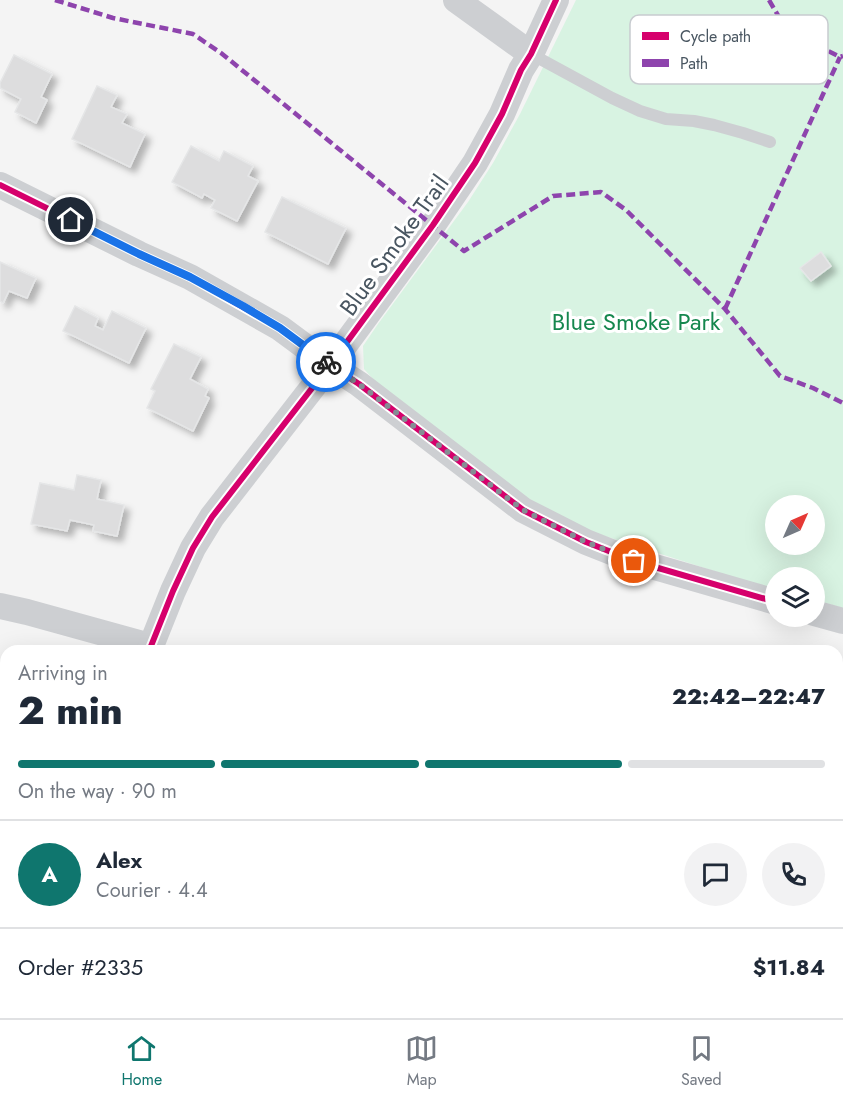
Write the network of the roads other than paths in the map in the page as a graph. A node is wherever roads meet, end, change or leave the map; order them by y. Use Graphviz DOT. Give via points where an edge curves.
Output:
graph roads {
  1 [pos="456,0"];
  2 [pos="556,0"];
  3 [pos="531,54"];
  4 [pos="770,142"];
  5 [pos="0,185"];
  6 [pos="330,365"];
  7 [pos="765,599"];
  8 [pos="0,606"];
  9 [pos="825,616"];
  10 [pos="843,621"];
  11 [pos="136,645"];
  12 [pos="151,645"];
  1 -- 3 [label="street"];
  2 -- 3 [label="street, Blue Smoke Trail"];
  3 -- 4 [label="lane" via="640,111 666,119 714,125"];
  3 -- 6 [label="street, Blue Smoke Trail" via="475,163"];
  5 -- 6 [label="street" via="199,282 280,328"];
  6 -- 7 [label="street" via="523,510 634,561"];
  6 -- 12 [label="street, Blue Smoke Trail" via="212,517 193,548"];
  8 -- 11 [label="street"];
  9 -- 10 [label="street"];
}
